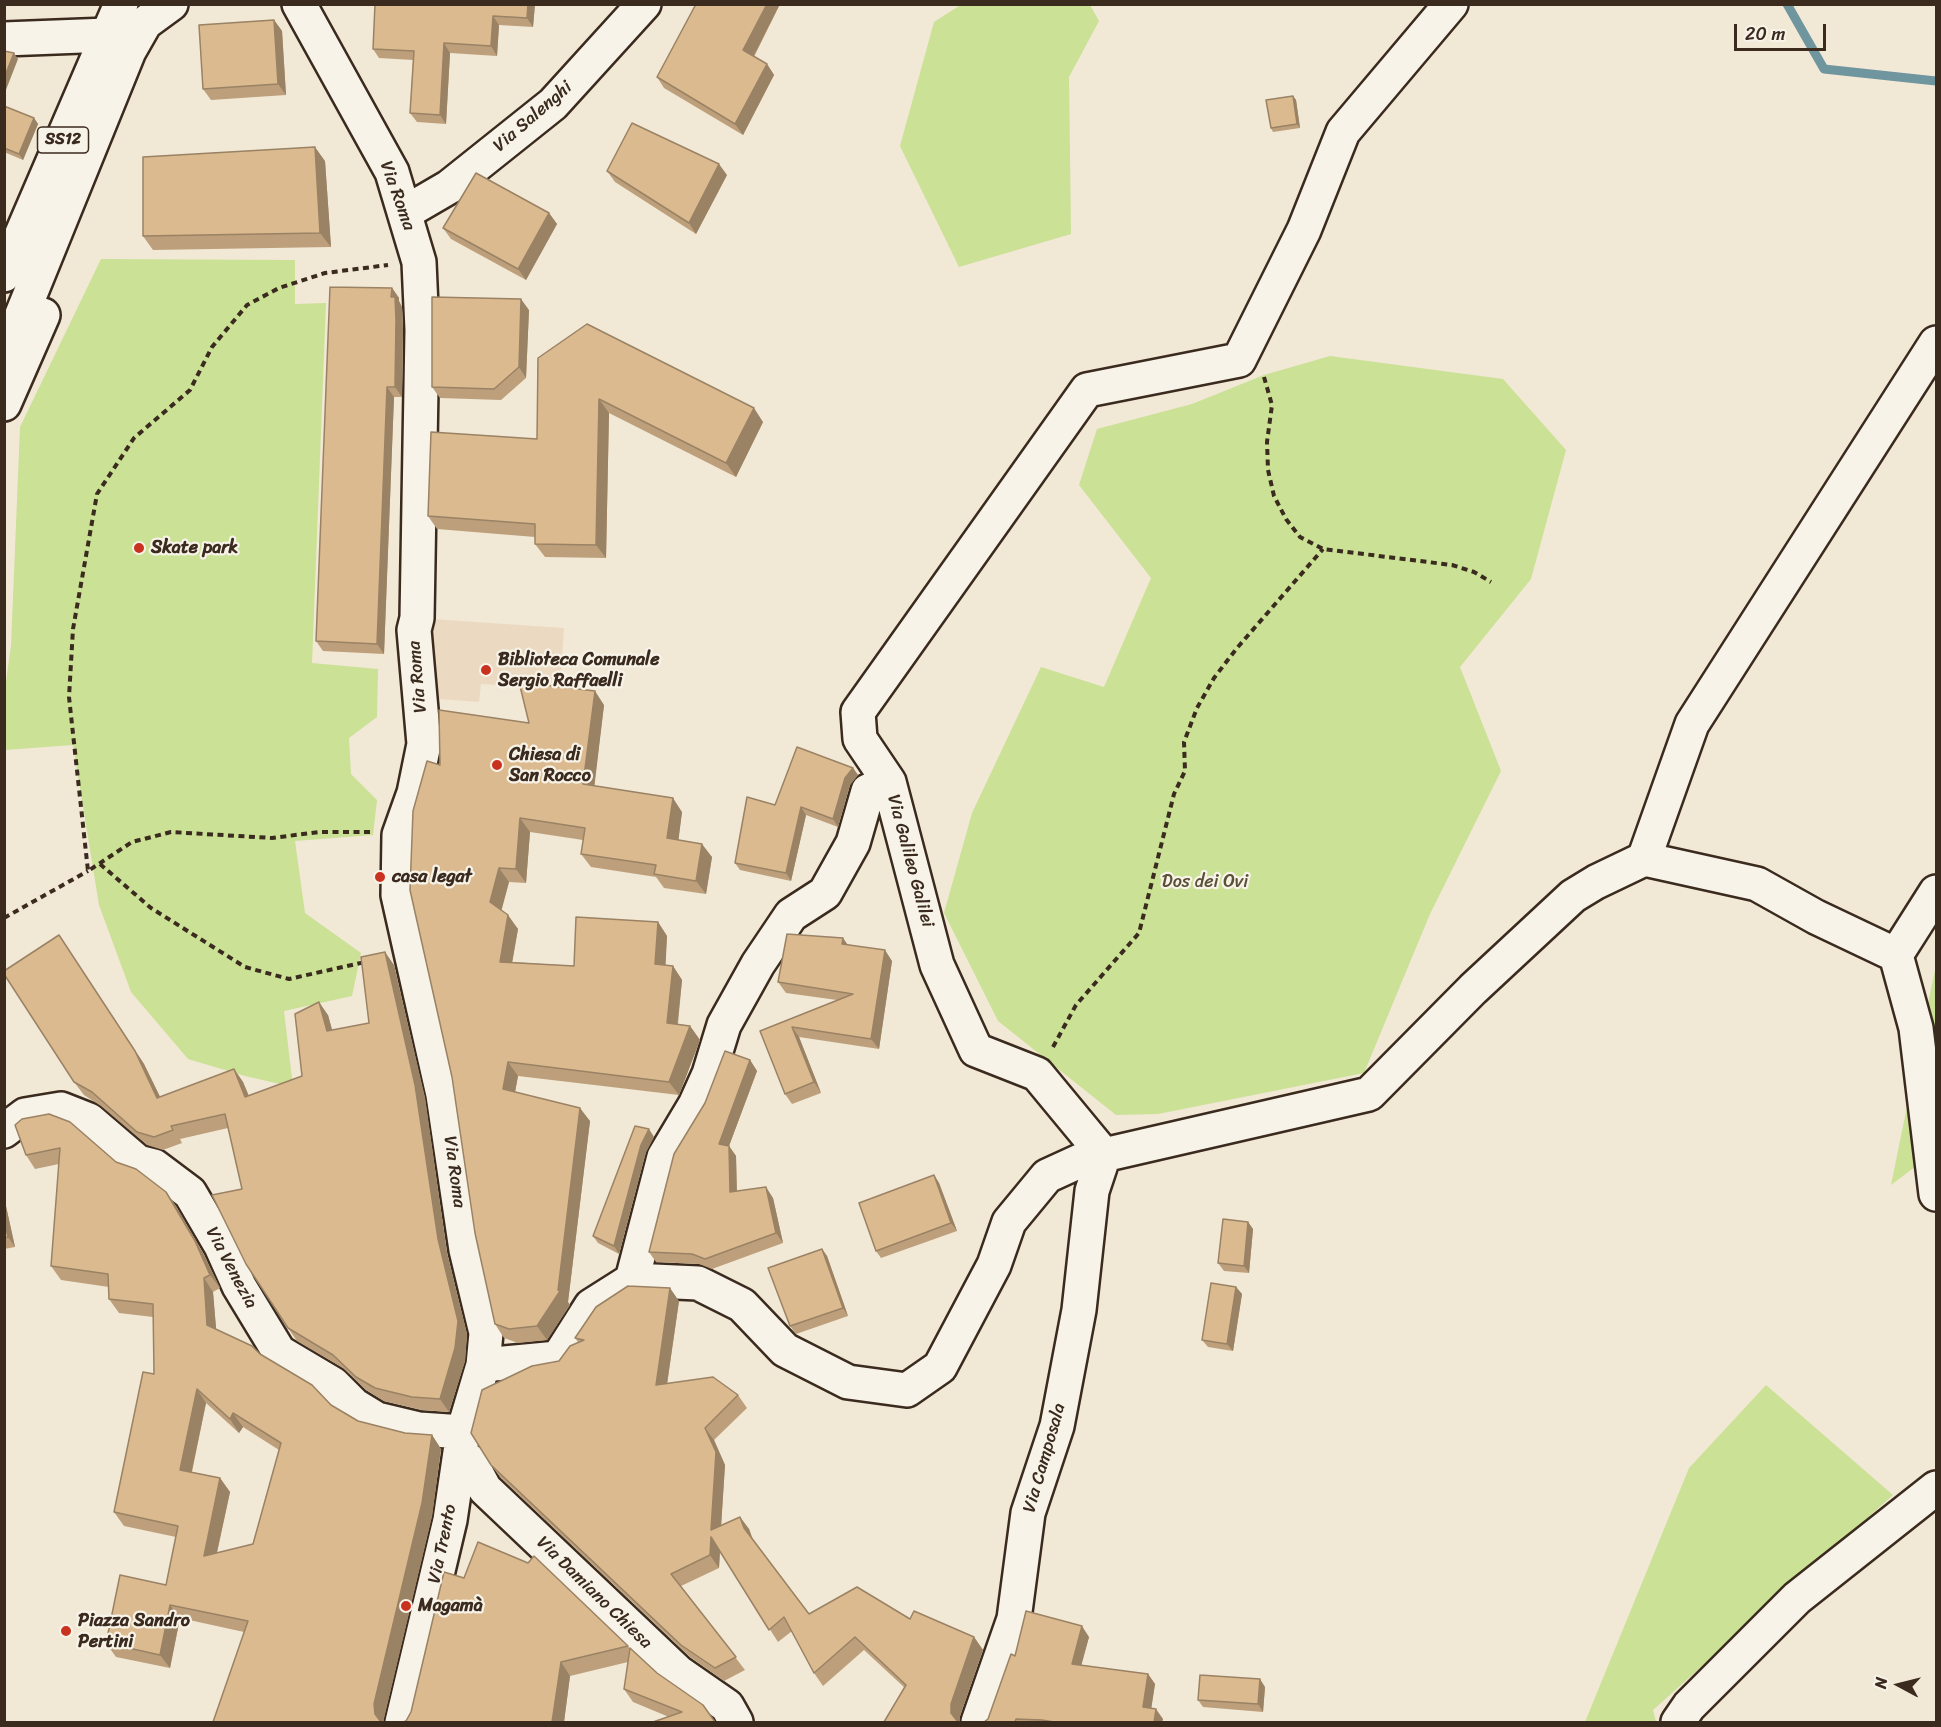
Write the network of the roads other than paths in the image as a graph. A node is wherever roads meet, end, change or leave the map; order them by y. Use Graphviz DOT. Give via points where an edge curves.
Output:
graph roads {
  1 [pos="121,4"];
  2 [pos="171,4"];
  3 [pos="299,4"];
  4 [pos="644,4"];
  5 [pos="1451,4"];
  6 [pos="108,36"];
  7 [pos="4,39"];
  8 [pos="96,134"];
  9 [pos="406,212"];
  10 [pos="4,275"];
  11 [pos="1936,343"];
  12 [pos="4,345"];
  13 [pos="4,404"];
  14 [pos="889,782"];
  15 [pos="1644,859"];
  16 [pos="1936,892"];
  17 [pos="1896,955"];
  18 [pos="4,1131"];
  19 [pos="1104,1155"];
  20 [pos="1936,1194"];
  21 [pos="632,1280"];
  22 [pos="483,1365"];
  23 [pos="461,1444"];
  24 [pos="1936,1488"];
  25 [pos="402,1722"];
  26 [pos="736,1722"];
  27 [pos="978,1722"];
  28 [pos="1678,1722"];
  1 -- 6 [label="street, SS12"];
  2 -- 8 [label="street" via="145,23 129,51"];
  3 -- 9 [label="street, Via Roma" via="392,172"];
  4 -- 9 [label="street, Via Salenghi" via="553,104 449,187"];
  5 -- 14 [label="street" via="1343,132 1304,230 1239,360 1087,390 858,712 860,739"];
  6 -- 7 [label="street"];
  6 -- 10 [label="street, SS12"];
  8 -- 12 [label="street" via="14,334"];
  8 -- 13 [label="street" via="92,180 78,231"];
  9 -- 22 [label="street, Via Roma" via="419,262 422,330 414,630 424,744 414,793 399,835 398,895 443,1095 466,1250 486,1333"];
  11 -- 15 [label="street" via="1692,724"];
  14 -- 19 [label="street, Via Galileo Galilei" via="937,965 976,1050 1037,1074"];
  14 -- 21 [label="street, Via Galileo Galilei" via="868,791 853,843 825,893 790,915 723,1025 709,1074 664,1156"];
  15 -- 17 [label="street" via="1757,884"];
  15 -- 19 [label="street" via="1573,896 1473,988 1369,1094"];
  16 -- 17 [label="street"];
  17 -- 20 [label="street" via="1916,1028"];
  18 -- 23 [label="street, Via Venezia" via="25,1115 61,1108 89,1120 138,1162 153,1166 190,1193 279,1353 333,1384 354,1406 377,1419"];
  19 -- 21 [label="street" via="1047,1176 1009,1222 994,1265 940,1367 907,1390 848,1382 786,1350 742,1305 698,1284"];
  19 -- 27 [label="street, Via Camposala" via="1092,1191 1079,1310 1057,1426 1028,1513 1014,1619"];
  21 -- 22 [label="street" via="591,1306 558,1358"];
  22 -- 23 [label="street, Via Trento"];
  23 -- 25 [label="street, Via Trento" via="450,1520"];
  23 -- 26 [label="street, Via Damiano Chiesa" via="485,1490 678,1672 727,1706"];
  24 -- 28 [label="street" via="1797,1598 1689,1706"];
}
